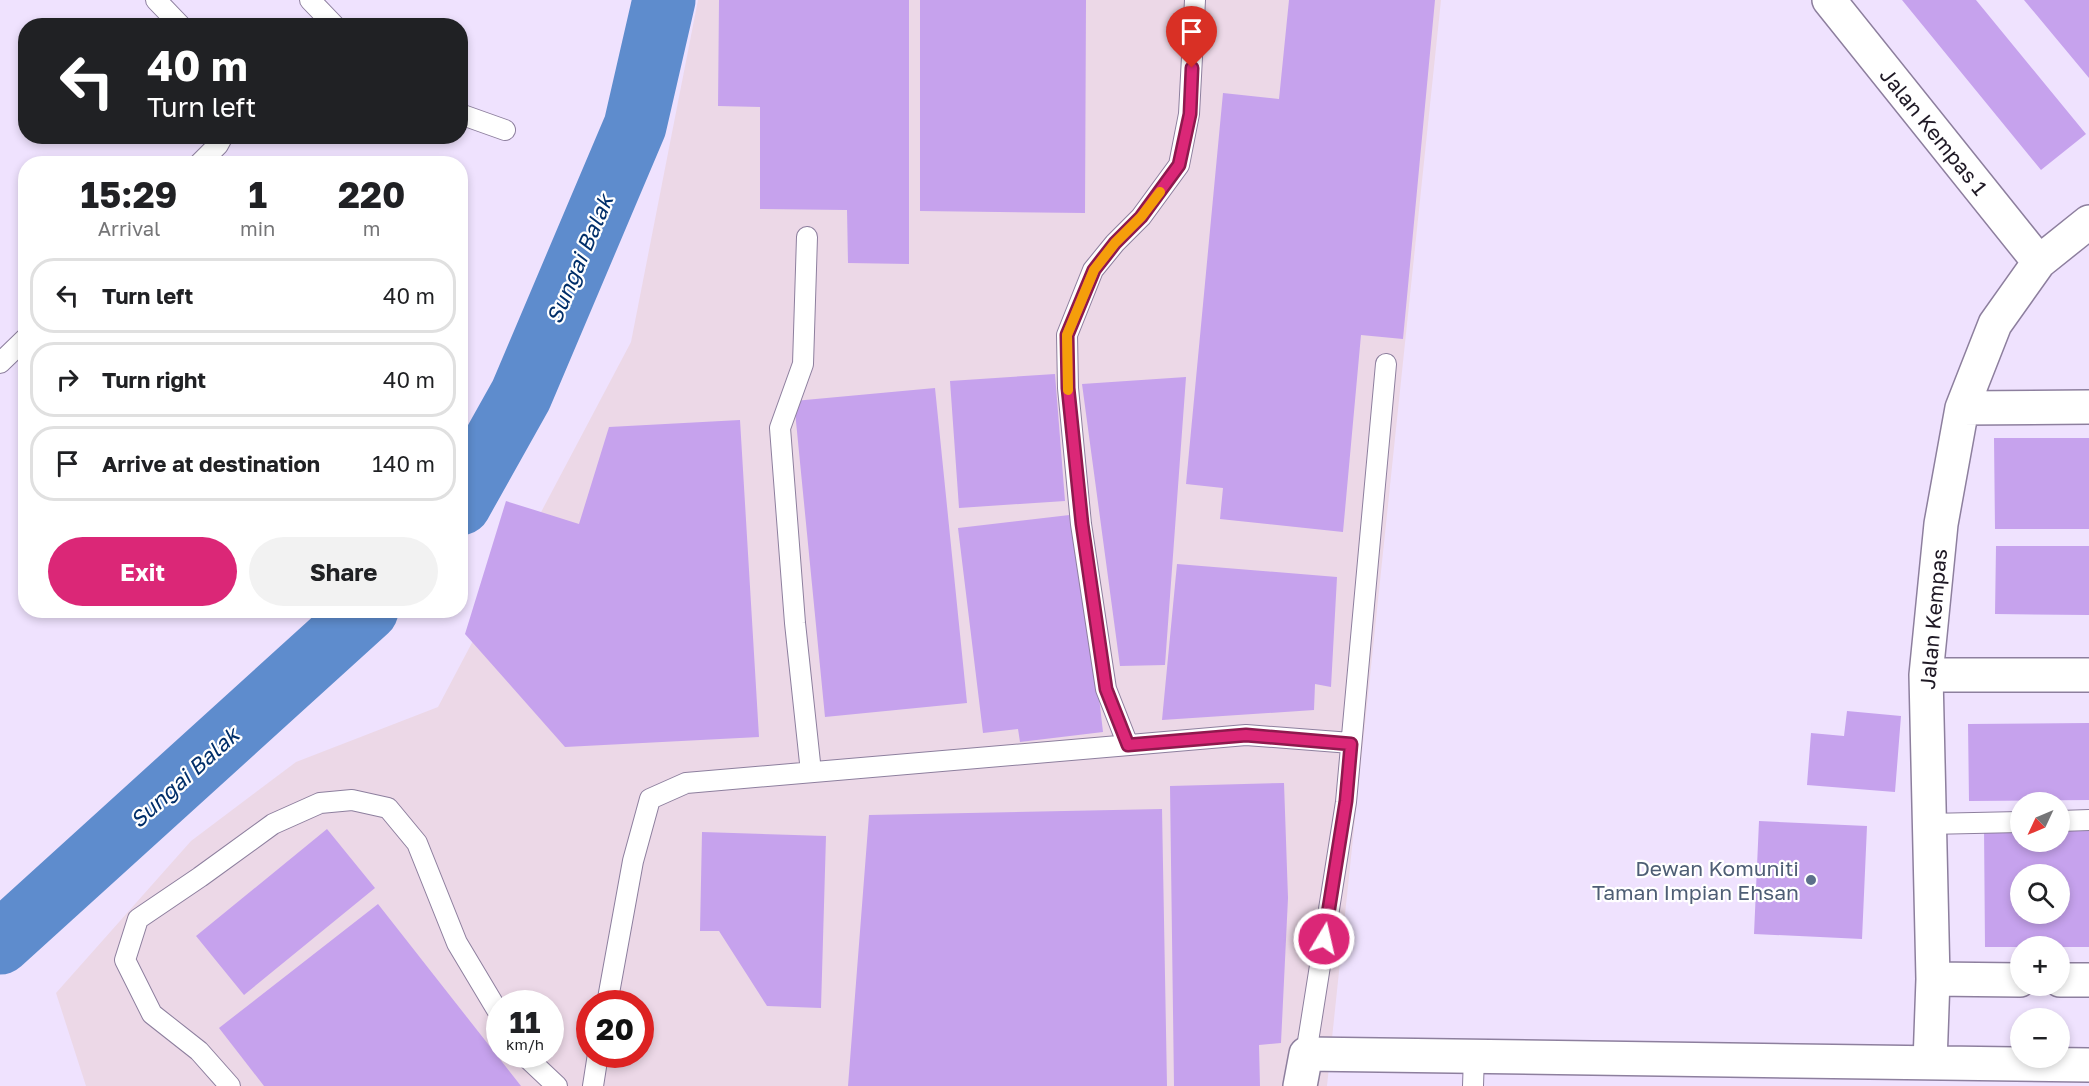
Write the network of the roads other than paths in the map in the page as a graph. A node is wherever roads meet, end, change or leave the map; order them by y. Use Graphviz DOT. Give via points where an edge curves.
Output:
graph roads {
  1 [pos="156,0"];
  2 [pos="310,0"];
  3 [pos="1195,0"];
  4 [pos="1829,0"];
  5 [pos="173,18"];
  6 [pos="327,18"];
  7 [pos="468,117"];
  8 [pos="505,130"];
  9 [pos="219,144"];
  10 [pos="207,156"];
  11 [pos="2089,222"];
  12 [pos="807,237"];
  13 [pos="2040,262"];
  14 [pos="18,346"];
  15 [pos="0,363"];
  16 [pos="1386,364"];
  17 [pos="2089,407"];
  18 [pos="1962,408"];
  19 [pos="1926,675"];
  20 [pos="2089,675"];
  21 [pos="1351,744"];
  22 [pos="1128,745"];
  23 [pos="811,772"];
  24 [pos="2070,820"];
  25 [pos="2089,820"];
  26 [pos="2010,822"];
  27 [pos="1928,824"];
  28 [pos="1933,979"];
  29 [pos="2010,980"];
  30 [pos="2070,980"];
  31 [pos="2089,980"];
  32 [pos="610,990"];
  33 [pos="486,992"];
  34 [pos="1306,1054"];
  35 [pos="1930,1063"];
  36 [pos="2089,1065"];
  37 [pos="538,1068"];
  38 [pos="596,1068"];
  39 [pos="1474,1071"];
  40 [pos="1731,1073"];
  41 [pos="230,1086"];
  42 [pos="557,1086"];
  43 [pos="593,1086"];
  44 [pos="1300,1086"];
  1 -- 5 [label="lane"];
  2 -- 6 [label="lane"];
  3 -- 22 [label="lane" via="1190,114 1179,165 1141,217 1094,270 1067,335 1068,388 1082,524 1106,689"];
  4 -- 13 [label="street, Jalan Kempas 1"];
  7 -- 8 [label="lane"];
  9 -- 10 [label="lane"];
  11 -- 13 [label="street, Jalan Kempas"];
  12 -- 23 [label="lane" via="803,364 780,428"];
  13 -- 18 [label="street, Jalan Kempas" via="1995,324"];
  14 -- 15 [label="lane"];
  16 -- 21 [label="lane"];
  17 -- 18 [label="street"];
  18 -- 19 [label="street, Jalan Kempas" via="1941,524"];
  19 -- 20 [label="street"];
  19 -- 27 [label="street, Jalan Kempas"];
  21 -- 22 [label="lane" via="1246,735"];
  21 -- 34 [label="lane" via="1346,801"];
  22 -- 23 [label="lane"];
  23 -- 32 [label="lane" via="686,783 651,799 633,861"];
  24 -- 25 [label="lane"];
  26 -- 27 [label="lane"];
  27 -- 28 [label="street, Jalan Kempas"];
  28 -- 29 [label="street"];
  28 -- 35 [label="street, Jalan Kempas"];
  30 -- 31 [label="street"];
  33 -- 41 [label="lane" via="457,943 417,843 388,808 352,800 320,803 273,824 138,919 125,960 152,1014 199,1051"];
  34 -- 39 [label="street"];
  34 -- 44 [label="street"];
  35 -- 36 [label="street"];
  35 -- 40 [label="street"];
  37 -- 42 [label="lane"];
  38 -- 43 [label="lane"];
  39 -- 40 [label="street"];
}
